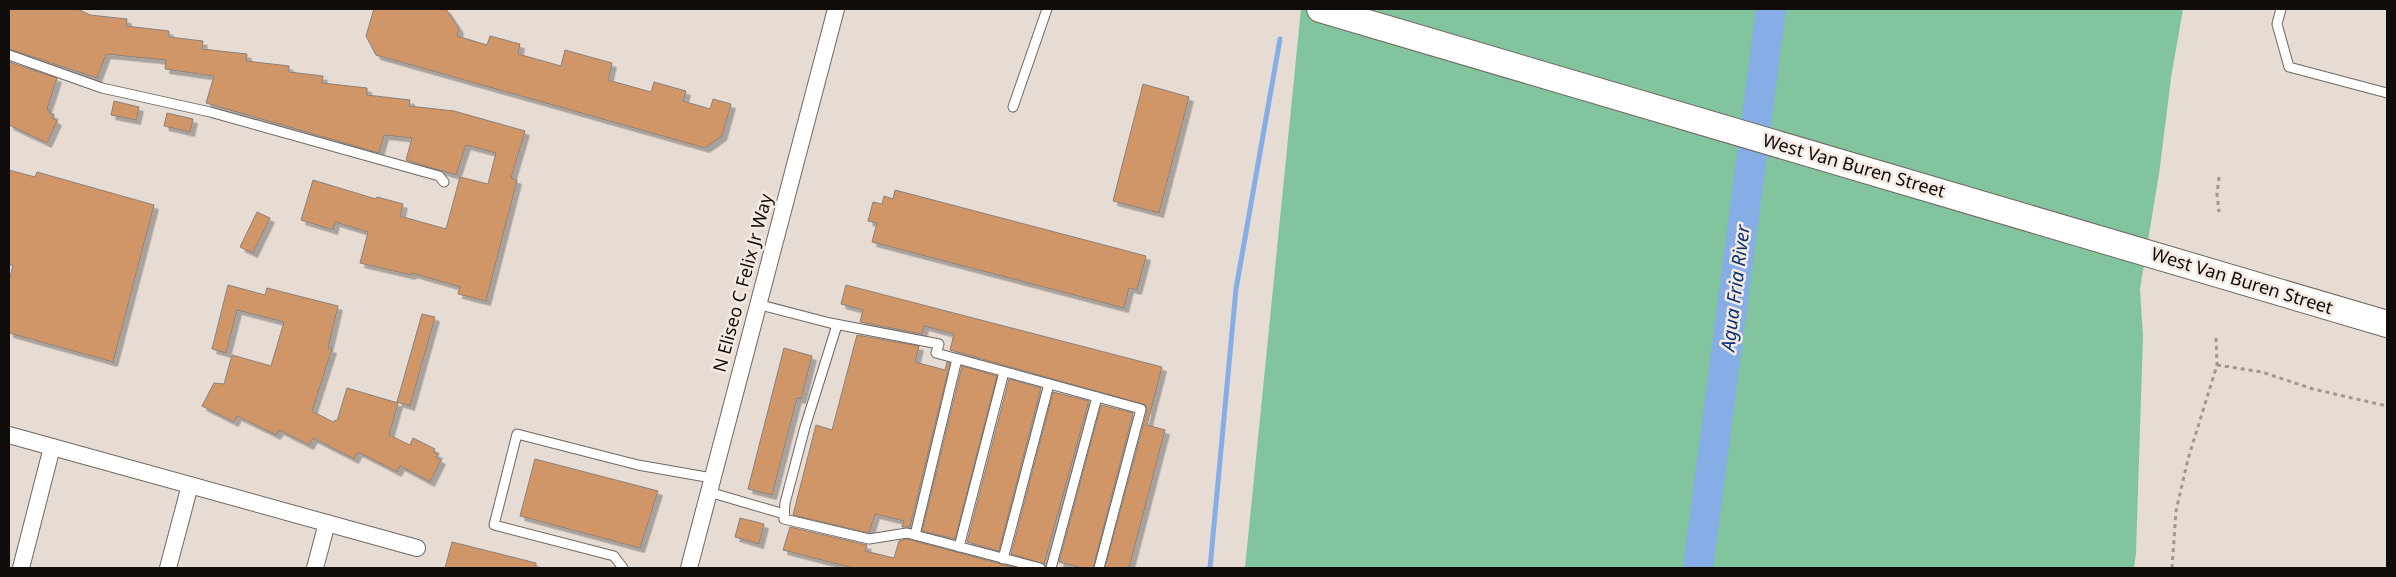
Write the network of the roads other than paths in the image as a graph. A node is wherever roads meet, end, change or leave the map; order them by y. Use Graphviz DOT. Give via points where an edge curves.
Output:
graph roads {
  1 [pos="836,9"];
  2 [pos="1047,9"];
  3 [pos="1320,9"];
  4 [pos="2281,9"];
  5 [pos="9,55"];
  6 [pos="2387,93"];
  7 [pos="1013,107"];
  8 [pos="444,182"];
  9 [pos="758,304"];
  10 [pos="2387,324"];
  11 [pos="837,325"];
  12 [pos="958,359"];
  13 [pos="1004,372"];
  14 [pos="1049,384"];
  15 [pos="1097,397"];
  16 [pos="9,435"];
  17 [pos="52,447"];
  18 [pos="190,485"];
  19 [pos="711,485"];
  20 [pos="784,514"];
  21 [pos="326,523"];
  22 [pos="915,535"];
  23 [pos="959,547"];
  24 [pos="417,548"];
  25 [pos="1003,559"];
  26 [pos="21,568"];
  27 [pos="168,568"];
  28 [pos="315,568"];
  29 [pos="623,568"];
  30 [pos="689,568"];
  31 [pos="1040,568"];
  32 [pos="1051,568"];
  33 [pos="1098,568"];
  1 -- 9 [label="street, N Eliseo C Felix Jr Way"];
  2 -- 7 [label="lane"];
  3 -- 10 [label="main road, West Van Buren Street"];
  4 -- 6 [label="lane" via="2277,24 2289,67"];
  5 -- 8 [label="lane" via="102,88 210,112 439,176"];
  9 -- 11 [label="lane"];
  9 -- 19 [label="street, N Eliseo C Felix Jr Way"];
  11 -- 12 [label="lane" via="938,344 936,353"];
  11 -- 20 [label="lane" via="805,427"];
  12 -- 13 [label="lane"];
  12 -- 22 [label="lane"];
  13 -- 14 [label="lane"];
  13 -- 23 [label="lane"];
  14 -- 15 [label="lane"];
  14 -- 25 [label="lane"];
  15 -- 32 [label="lane"];
  15 -- 33 [label="lane" via="1141,409"];
  16 -- 17 [label="street"];
  17 -- 18 [label="street"];
  17 -- 26 [label="street"];
  18 -- 21 [label="street"];
  18 -- 27 [label="street"];
  19 -- 20 [label="lane"];
  19 -- 29 [label="lane" via="517,434 494,525 614,556"];
  19 -- 30 [label="street, N Eliseo C Felix Jr Way"];
  20 -- 22 [label="lane" via="784,519 869,539 907,533"];
  21 -- 24 [label="street"];
  21 -- 28 [label="street"];
  22 -- 23 [label="lane"];
  23 -- 25 [label="lane"];
  25 -- 31 [label="lane"];
}
